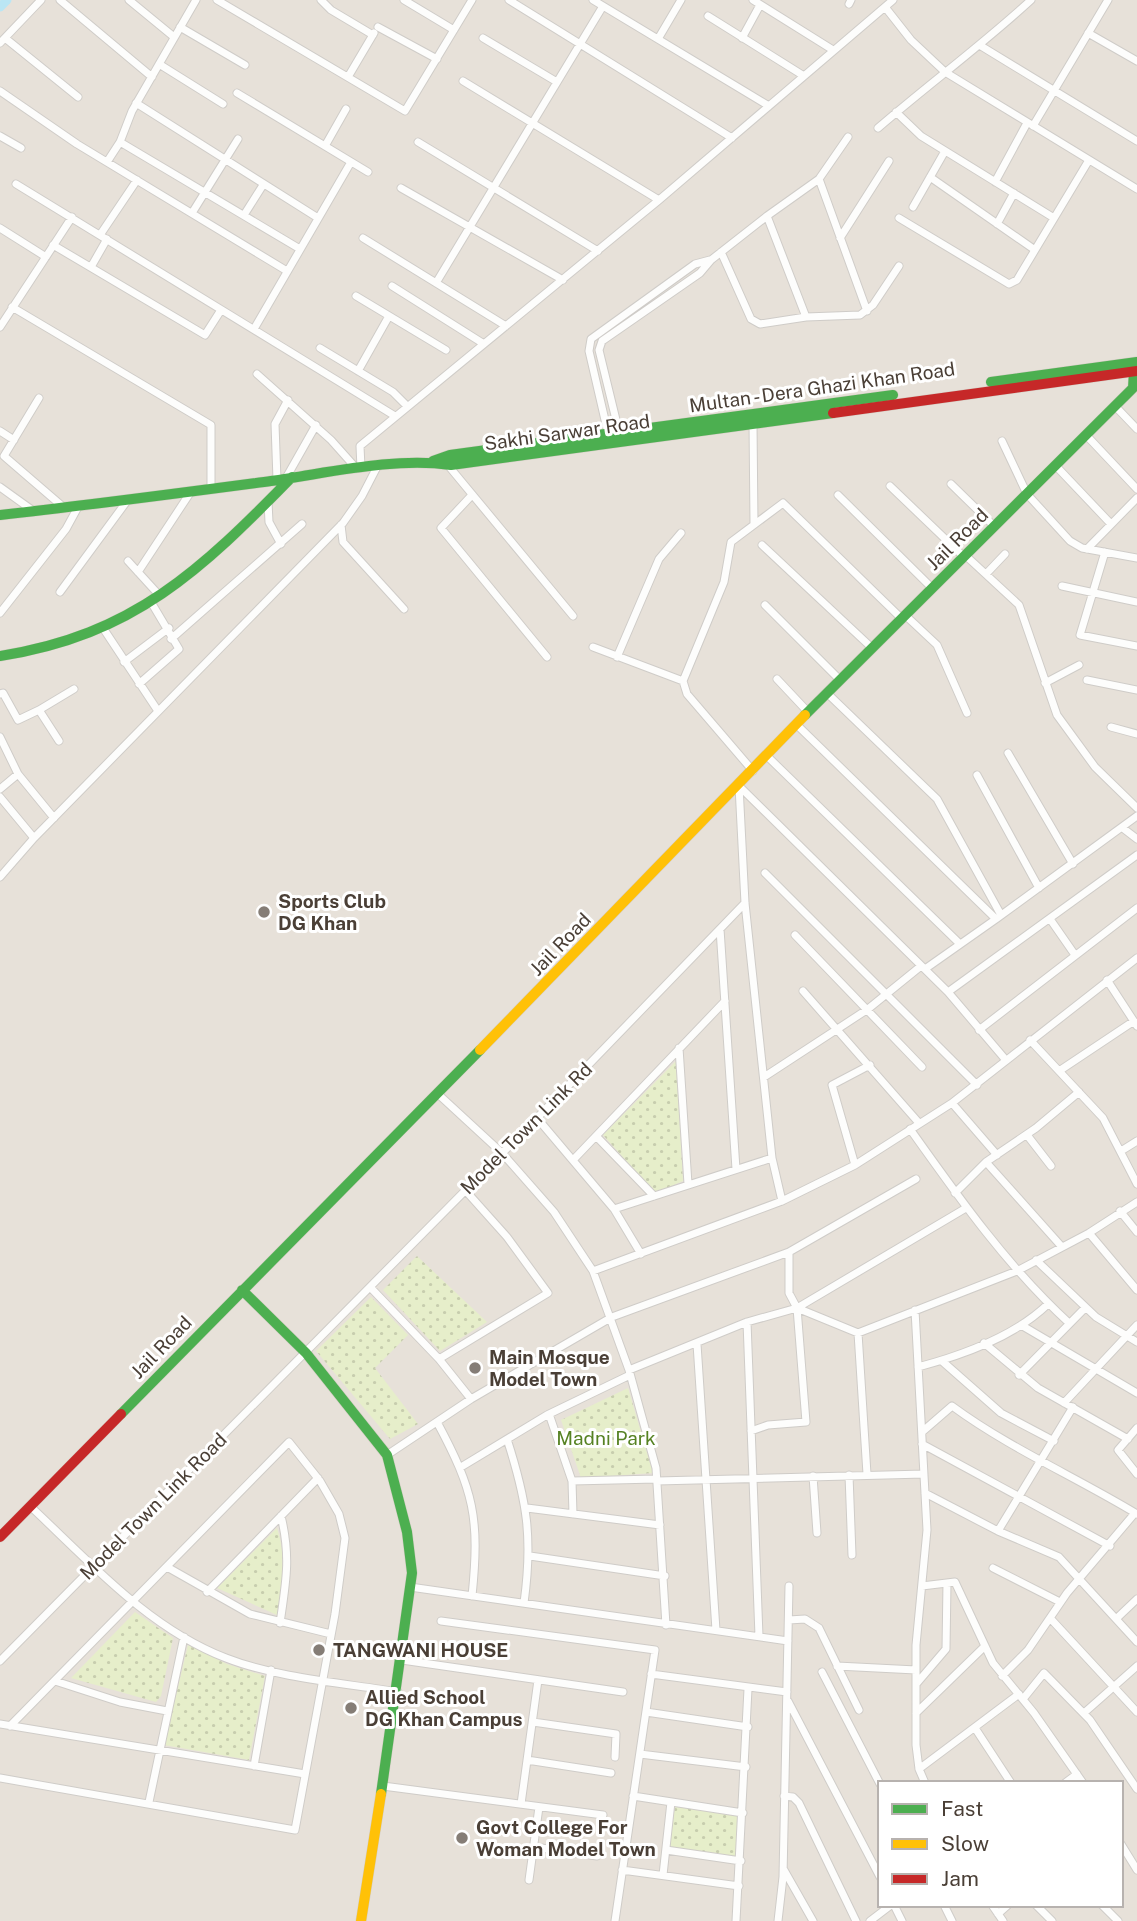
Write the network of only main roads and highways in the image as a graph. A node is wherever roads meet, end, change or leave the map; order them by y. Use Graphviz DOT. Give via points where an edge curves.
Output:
graph roads {
  1 [pos="1136,368"];
  2 [pos="857,404"];
  3 [pos="696,427"];
  4 [pos="430,462"];
  5 [pos="285,478"];
  6 [pos="0,514"];
  7 [pos="0,656"];
  8 [pos="242,1290"];
  9 [pos="0,1536"];
  10 [pos="361,1921"];
  1 -- 2 [label="main road, Sakhi Sarwar Road"];
  1 -- 8 [label="main road, Jail Road" via="1133,388 796,724"];
  2 -- 3 [label="main road, Multan - Dera Ghazi Khan Road"];
  2 -- 3 [label="main road, Sakhi Sarwar Road" via="753,423"];
  3 -- 4 [label="main road, Sakhi Sarwar Road" via="446,464"];
  3 -- 4 [label="main road, Multan - Dera Ghazi Khan Road" via="614,433 450,455"];
  4 -- 5 [label="main road, Sakhi Sarwar Road"];
  5 -- 6 [label="main road, Sakhi Sarwar Road"];
  5 -- 7 [label="main road" via="268,502 192,572 127,619 47,650"];
  8 -- 9 [label="main road, Jail Road"];
  8 -- 10 [label="main road" via="306,1353 387,1455 407,1532 412,1573 402,1660"];
}
